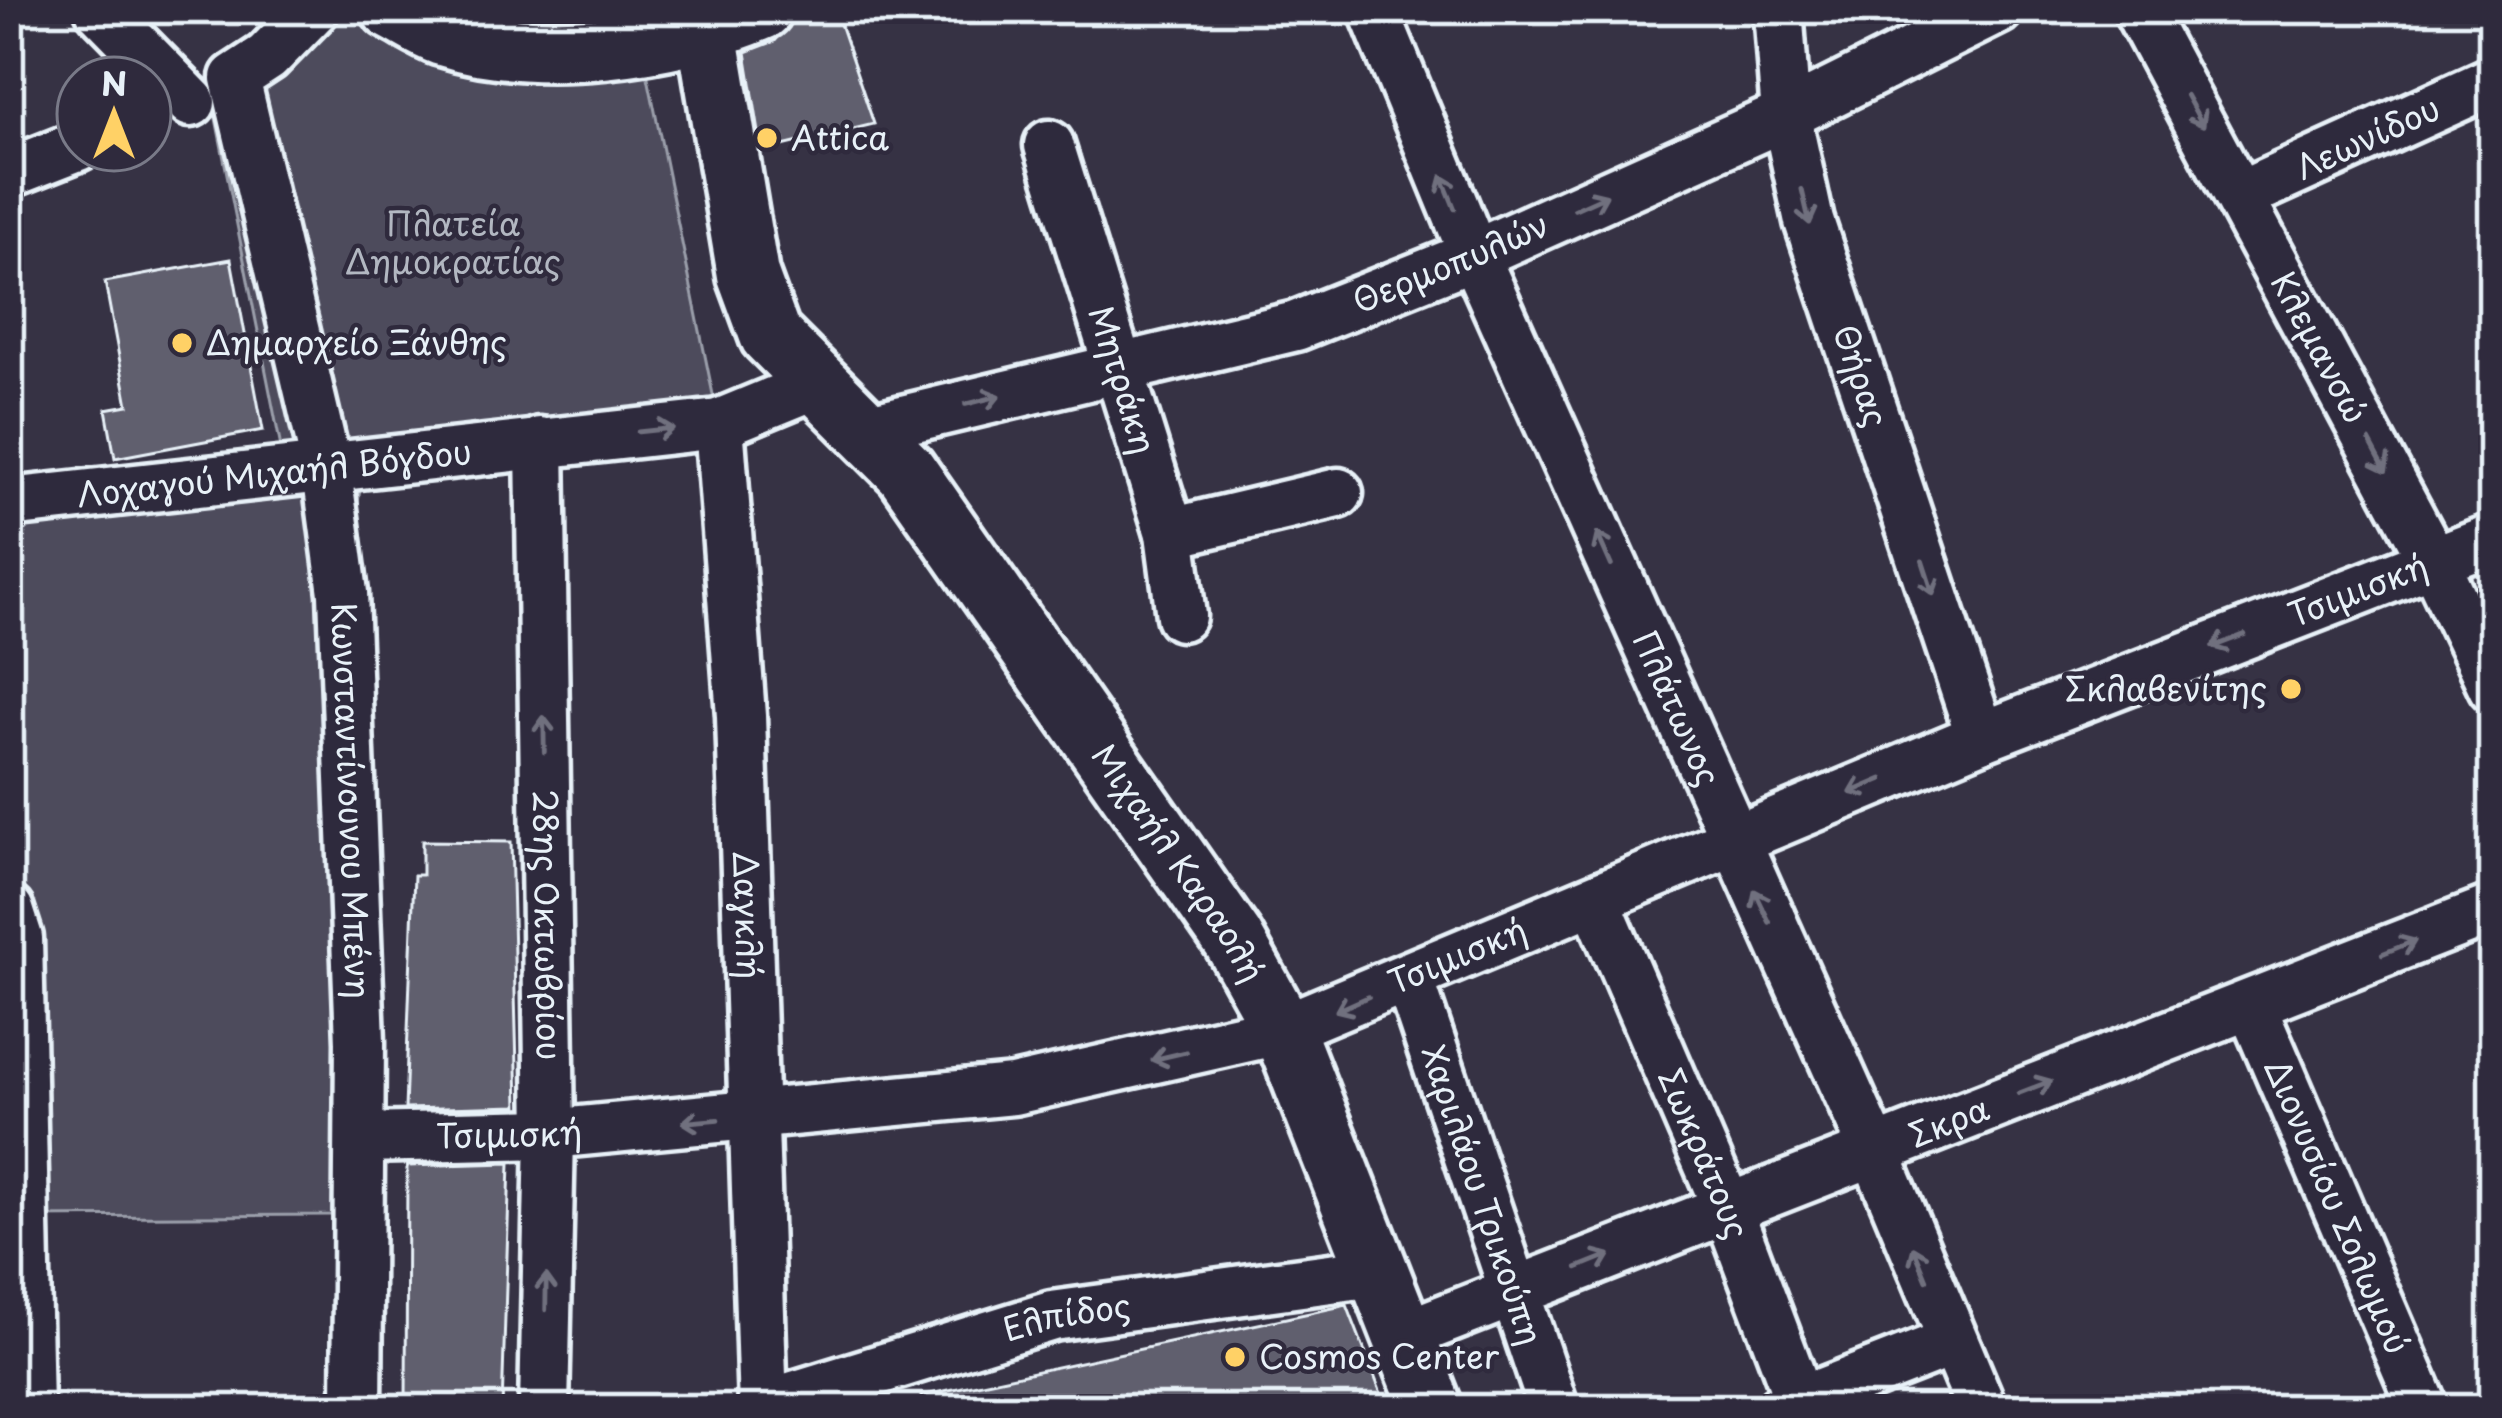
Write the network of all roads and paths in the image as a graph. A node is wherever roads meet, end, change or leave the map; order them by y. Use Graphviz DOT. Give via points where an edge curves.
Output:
graph roads {
  1 [pos="100,9"];
  2 [pos="314,9"];
  3 [pos="392,9"];
  4 [pos="762,9"];
  5 [pos="1373,9"];
  6 [pos="1778,9"];
  7 [pos="1998,9"];
  8 [pos="2138,9"];
  9 [pos="706,31"];
  10 [pos="132,54"];
  11 [pos="236,78"];
  12 [pos="2493,81"];
  13 [pos="174,109"];
  14 [pos="1786,115"];
  15 [pos="1049,145"];
  16 [pos="54,155"];
  17 [pos="9,173"];
  18 [pos="2242,195"];
  19 [pos="1474,255"];
  20 [pos="1115,367"];
  21 [pos="816,384"];
  22 [pos="719,424"];
  23 [pos="869,428"];
  24 [pos="540,442"];
  25 [pos="326,464"];
  26 [pos="1337,493"];
  27 [pos="9,503"];
  28 [pos="1170,533"];
  29 [pos="2493,538"];
  30 [pos="2434,562"];
  31 [pos="1181,616"];
  32 [pos="2493,687"];
  33 [pos="1981,737"];
  34 [pos="1733,843"];
  35 [pos="1595,900"];
  36 [pos="2493,909"];
  37 [pos="9,910"];
  38 [pos="1409,979"];
  39 [pos="2251,1005"];
  40 [pos="1283,1030"];
  41 [pos="758,1116"];
  42 [pos="550,1133"];
  43 [pos="362,1138"];
  44 [pos="1873,1148"];
  45 [pos="1727,1207"];
  46 [pos="1382,1271"];
  47 [pos="1516,1292"];
  48 [pos="1407,1334"];
  49 [pos="1952,1342"];
  50 [pos="1795,1406"];
  51 [pos="763,1408"];
  52 [pos="28,1409"];
  53 [pos="357,1409"];
  54 [pos="544,1409"];
  55 [pos="1432,1409"];
  56 [pos="1555,1409"];
  57 [pos="1982,1409"];
  58 [pos="2424,1409"];
  1 -- 10 [label="street"];
  2 -- 11 [label="street"];
  3 -- 9 [label="main road" via="441,34 512,47 641,43"];
  4 -- 9 [label="main road"];
  19 -- 5 [label="street, Πλάτωνος, one-way"];
  6 -- 14 [label="street, Θήρας"];
  7 -- 14 [label="street, Θερμοπυλών"];
  8 -- 18 [label="street, Κλεμανσώ, one-way"];
  9 -- 21 [label="main road, Μιχαήλ Καραολή" via="760,316"];
  11 -- 13 [label="street"];
  11 -- 25 [label="street, Κωνσταντίνουνου Μπένη"];
  12 -- 18 [label="street, Λεωνίδου"];
  19 -- 14 [label="street, Θερμοπυλών, one-way"];
  14 -- 33 [label="street, Θήρας, one-way" via="1809,221"];
  15 -- 20 [label="street, Μητράκη"];
  16 -- 17 [label="street"];
  18 -- 30 [label="street, Κλεμανσώ, one-way"];
  19 -- 20 [label="street, Θερμοπυλών" via="1296,326"];
  34 -- 19 [label="street, Πλάτωνος, one-way"];
  23 -- 20 [label="street, Θερμοπυλών, one-way"];
  20 -- 28 [label="street, Μητράκη"];
  21 -- 22 [label="street, Λοχαγού Μιχαήλ Βόγδου"];
  21 -- 23 [label="main road, Μιχαήλ Καραολή"];
  24 -- 22 [label="street, Λοχαγού Μιχαήλ Βόγδου, one-way"];
  22 -- 41 [label="street, Δαγκλή"];
  23 -- 40 [label="main road, Μιχαήλ Καραολή" via="939,514 1187,872"];
  24 -- 25 [label="street, Λοχαγού Μιχαήλ Βόγδου"];
  42 -- 24 [label="street, 28ης Οκτωβρίου, one-way"];
  25 -- 27 [label="street, Λοχαγού Μιχαήλ Βόγδου"];
  25 -- 43 [label="street, Κωνσταντίνουνου Μπένη" via="343,593"];
  26 -- 28 [label="street"];
  28 -- 31 [label="street, Μητράκη"];
  29 -- 30 [label="street, Τσιμισκή"];
  30 -- 32 [label="street, Κλεμανσώ"];
  30 -- 33 [label="street, Τσιμισκή, one-way"];
  33 -- 34 [label="street, Τσιμισκή, one-way"];
  34 -- 35 [label="street, Τσιμισκή"];
  44 -- 34 [label="street, Πλάτωνος, one-way"];
  35 -- 38 [label="street, Τσιμισκή"];
  35 -- 45 [label="street, Σωκράτους"];
  39 -- 36 [label="street, Σκρα, one-way"];
  37 -- 52 [label="street" via="19,938"];
  38 -- 40 [label="street, Τσιμισκή, one-way"];
  38 -- 47 [label="street, Χαριλάου Τρικούπη"];
  44 -- 39 [label="street, Σκρα, one-way"];
  39 -- 58 [label="street, Διονυσίου Σολωμού"];
  40 -- 41 [label="street, Τσιμισκή, one-way" via="1013,1090"];
  40 -- 46 [label="main road, Μιχαήλ Καραολή"];
  41 -- 42 [label="street, Τσιμισκή, one-way"];
  41 -- 51 [label="street, Δαγκλή"];
  42 -- 43 [label="street, Τσιμισκή"];
  54 -- 42 [label="street, 28ης Οκτωβρίου, one-way"];
  43 -- 53 [label="street, Κωνσταντίνουνου Μπένη"];
  44 -- 45 [label="street, Σκρα"];
  49 -- 44 [label="street, Πλάτωνος, one-way"];
  47 -- 45 [label="street, Σκρα, one-way"];
  45 -- 50 [label="street, Σωκράτους"];
  46 -- 48 [label="main road, Μιχαήλ Καραολή"];
  46 -- 51 [label="street, Ελπίδος" via="1052,1316"];
  47 -- 48 [label="street, Σκρα"];
  47 -- 56 [label="street, Χαριλάου Τρικούπη"];
  48 -- 55 [label="main road, Μιχαήλ Καραολή"];
  49 -- 50 [label="street"];
  49 -- 57 [label="street, Πλάτωνος"];
}
